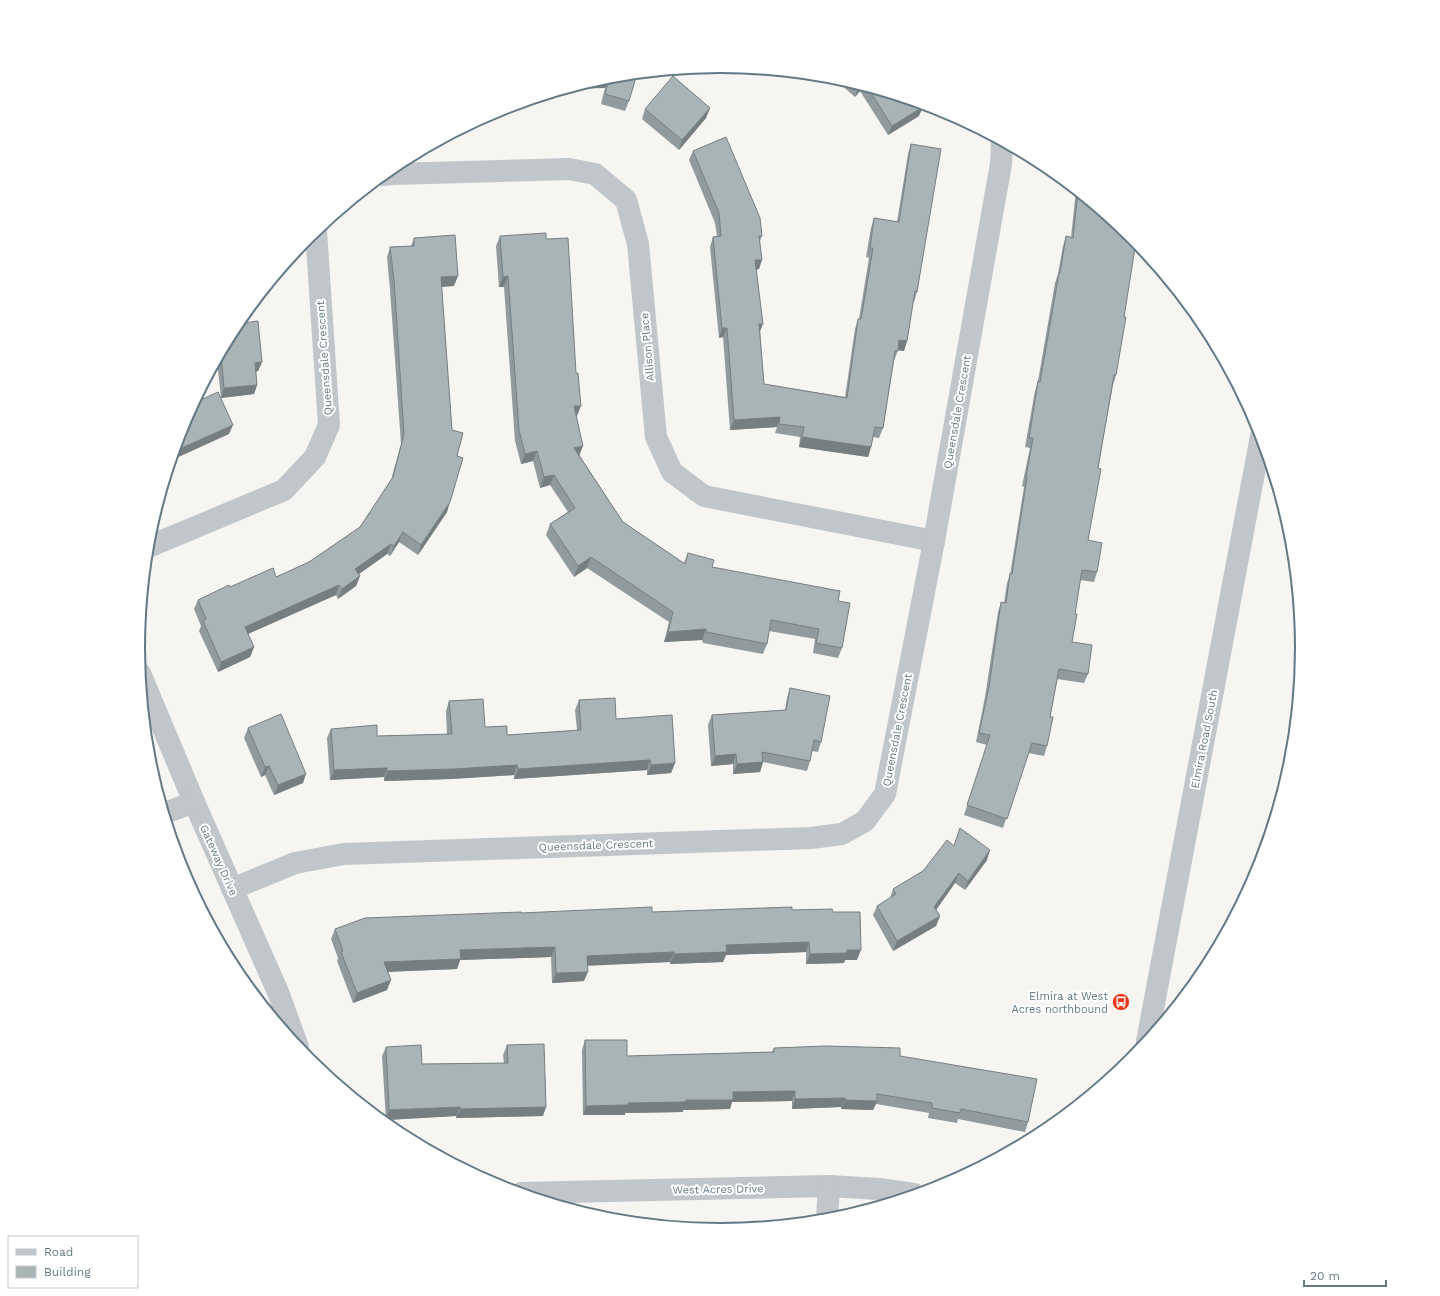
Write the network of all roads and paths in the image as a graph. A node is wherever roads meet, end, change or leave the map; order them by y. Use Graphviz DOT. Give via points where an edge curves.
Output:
graph roads {
  1 [pos="1002,147"];
  2 [pos="395,174"];
  3 [pos="316,238"];
  4 [pos="1259,449"];
  5 [pos="934,541"];
  6 [pos="155,545"];
  7 [pos="146,687"];
  8 [pos="194,802"];
  9 [pos="170,812"];
  10 [pos="232,888"];
  11 [pos="1149,1030"];
  12 [pos="293,1032"];
  13 [pos="829,1186"];
  14 [pos="903,1192"];
  15 [pos="537,1193"];
  16 [pos="827,1213"];
  1 -- 5 [label="street, Queensdale Crescent" via="1001,164"];
  2 -- 5 [label="street, Allison Place" via="569,169 595,174 626,200 638,244 656,437 672,472 704,496"];
  3 -- 6 [label="street, Queensdale Crescent" via="329,425 314,457 284,490"];
  4 -- 11 [label="street, Elmira Road South"];
  5 -- 10 [label="street, Queensdale Crescent" via="885,794 865,821 842,834 811,838 344,854 295,863"];
  7 -- 8 [label="street, Gateway Drive"];
  8 -- 9 [label="street"];
  8 -- 10 [label="street, Gateway Drive"];
  10 -- 12 [label="street, Gateway Drive" via="278,992"];
  13 -- 14 [label="street, West Acres Drive"];
  13 -- 15 [label="street, West Acres Drive"];
  13 -- 16 [label="street"];
}
